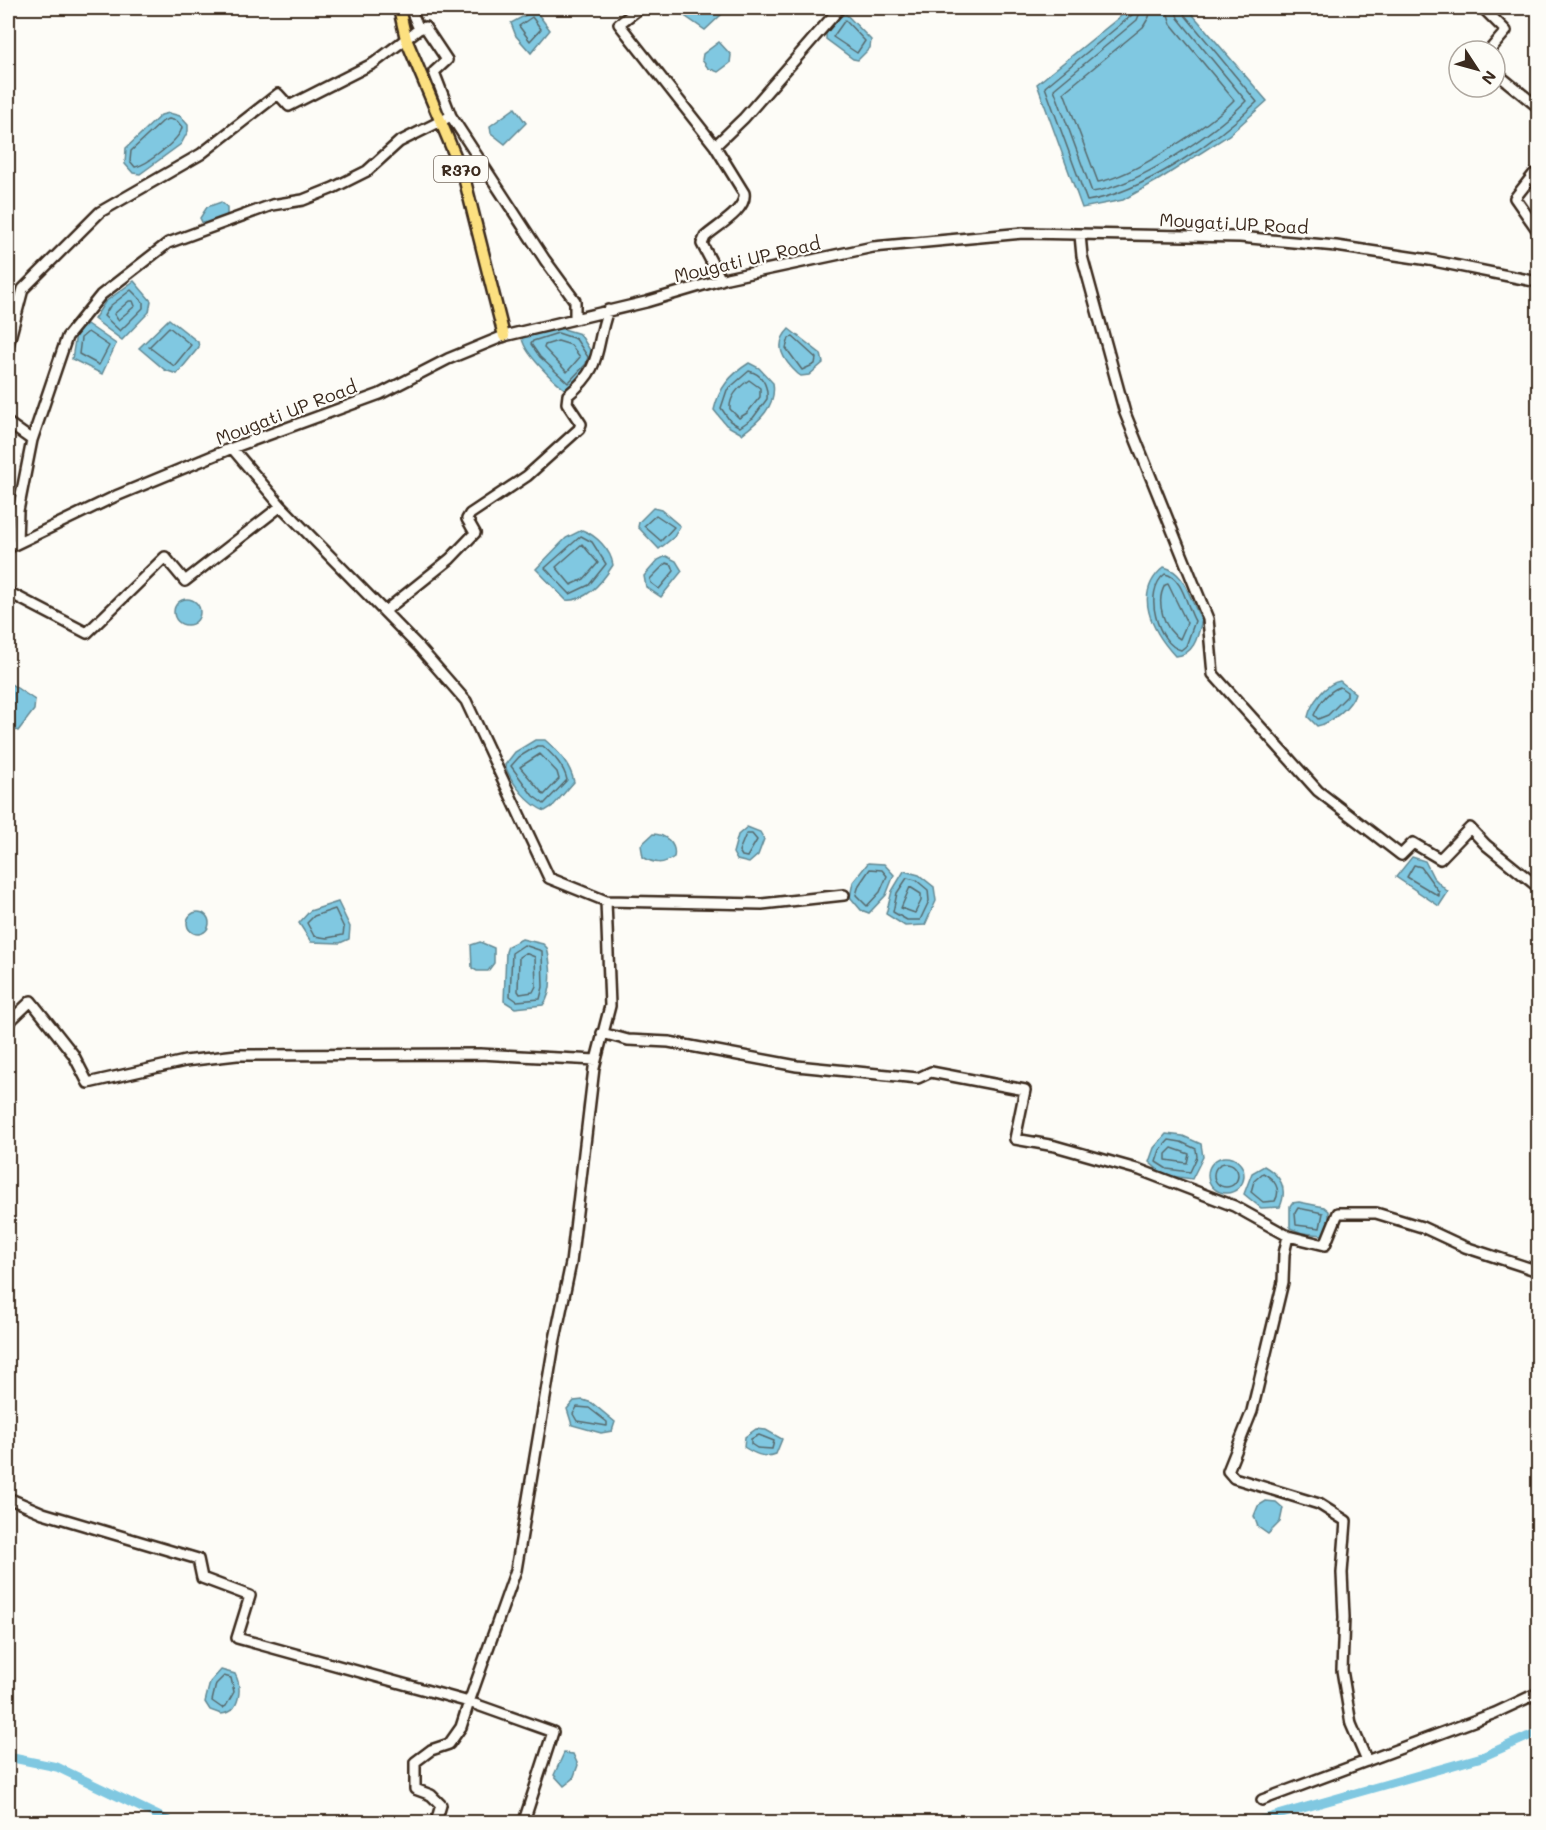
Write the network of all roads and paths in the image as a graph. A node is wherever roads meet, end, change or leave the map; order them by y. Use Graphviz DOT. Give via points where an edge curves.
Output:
graph roads {
  1 [pos="399,8"];
  2 [pos="410,8"];
  3 [pos="640,8"];
  4 [pos="840,8"];
  5 [pos="1483,8"];
  6 [pos="419,30"];
  7 [pos="406,39"];
  8 [pos="1499,39"];
  9 [pos="1507,82"];
  10 [pos="1539,107"];
  11 [pos="451,116"];
  12 [pos="441,121"];
  13 [pos="715,147"];
  14 [pos="1539,173"];
  15 [pos="1539,231"];
  16 [pos="1080,235"];
  17 [pos="721,280"];
  18 [pos="1539,282"];
  19 [pos="608,310"];
  20 [pos="575,317"];
  21 [pos="504,336"];
  22 [pos="8,346"];
  23 [pos="8,423"];
  24 [pos="32,440"];
  25 [pos="232,448"];
  26 [pos="281,506"];
  27 [pos="17,542"];
  28 [pos="8,548"];
  29 [pos="8,592"];
  30 [pos="385,611"];
  31 [pos="1539,887"];
  32 [pos="844,895"];
  33 [pos="606,901"];
  34 [pos="8,1023"];
  35 [pos="602,1033"];
  36 [pos="596,1059"];
  37 [pos="1288,1236"];
  38 [pos="1539,1271"];
  39 [pos="8,1498"];
  40 [pos="1539,1693"];
  41 [pos="469,1702"];
  42 [pos="1367,1761"];
  43 [pos="1262,1800"];
  44 [pos="525,1818"];
  45 [pos="436,1822"];
  1 -- 7 [label="main road, R370"];
  2 -- 6 [label="street"];
  3 -- 13 [label="street" via="620,24"];
  4 -- 13 [label="street"];
  5 -- 8 [label="street" via="1506,31"];
  6 -- 7 [label="street"];
  6 -- 11 [label="street" via="425,27 447,60 434,72"];
  7 -- 12 [label="main road, R370"];
  7 -- 22 [label="street" via="374,63 289,106 278,94 201,154 100,212 23,289"];
  9 -- 10 [label="street"];
  11 -- 12 [label="street"];
  11 -- 20 [label="street" via="575,301"];
  12 -- 21 [label="main road, R370" via="464,177"];
  12 -- 24 [label="street" via="399,142 367,171 333,189 303,200 272,205 159,249 101,295 67,337"];
  13 -- 17 [label="street" via="745,200 702,244"];
  14 -- 15 [label="street" via="1515,198"];
  16 -- 17 [label="street, Mougati UP Road" via="1023,233 873,247"];
  16 -- 18 [label="street, Mougati UP Road" via="1240,237 1336,246"];
  16 -- 31 [label="street" via="1082,256 1125,413 1208,619 1213,674 1318,791 1401,855 1413,843 1440,859 1470,828"];
  17 -- 19 [label="street, Mougati UP Road"];
  19 -- 20 [label="street, Mougati UP Road"];
  19 -- 30 [label="street" via="594,368 568,395 567,403 581,424 579,429 527,476 470,514 467,519 475,533 450,559"];
  20 -- 21 [label="street, Mougati UP Road"];
  21 -- 25 [label="street, Mougati UP Road" via="380,394"];
  23 -- 24 [label="street"];
  24 -- 27 [label="street" via="18,511"];
  25 -- 26 [label="street"];
  25 -- 27 [label="street, Mougati UP Road"];
  26 -- 29 [label="street" via="185,581 165,557 87,633"];
  26 -- 30 [label="street"];
  27 -- 28 [label="street, Mougati UP Road"];
  30 -- 33 [label="street" via="466,702 549,878"];
  32 -- 33 [label="street" via="762,904"];
  33 -- 35 [label="street" via="610,1006"];
  34 -- 36 [label="street" via="31,1001 62,1038 88,1083 185,1061 237,1055 480,1054"];
  35 -- 36 [label="street"];
  35 -- 37 [label="street" via="797,1066 918,1078 931,1072 1025,1090 1015,1139 1140,1170 1234,1206"];
  36 -- 41 [label="street" via="571,1263 516,1570"];
  37 -- 38 [label="street" via="1325,1245 1338,1213 1376,1213"];
  37 -- 42 [label="street" via="1283,1282 1252,1411 1228,1471 1234,1478 1320,1504 1346,1521 1342,1670 1351,1724"];
  39 -- 41 [label="street" via="43,1513 198,1559 202,1578 250,1596 237,1638"];
  40 -- 42 [label="street"];
  41 -- 44 [label="street" via="554,1732"];
  41 -- 45 [label="street" via="461,1727 449,1744 431,1750 415,1762 415,1789 431,1795 441,1805"];
  42 -- 43 [label="street"];
}
